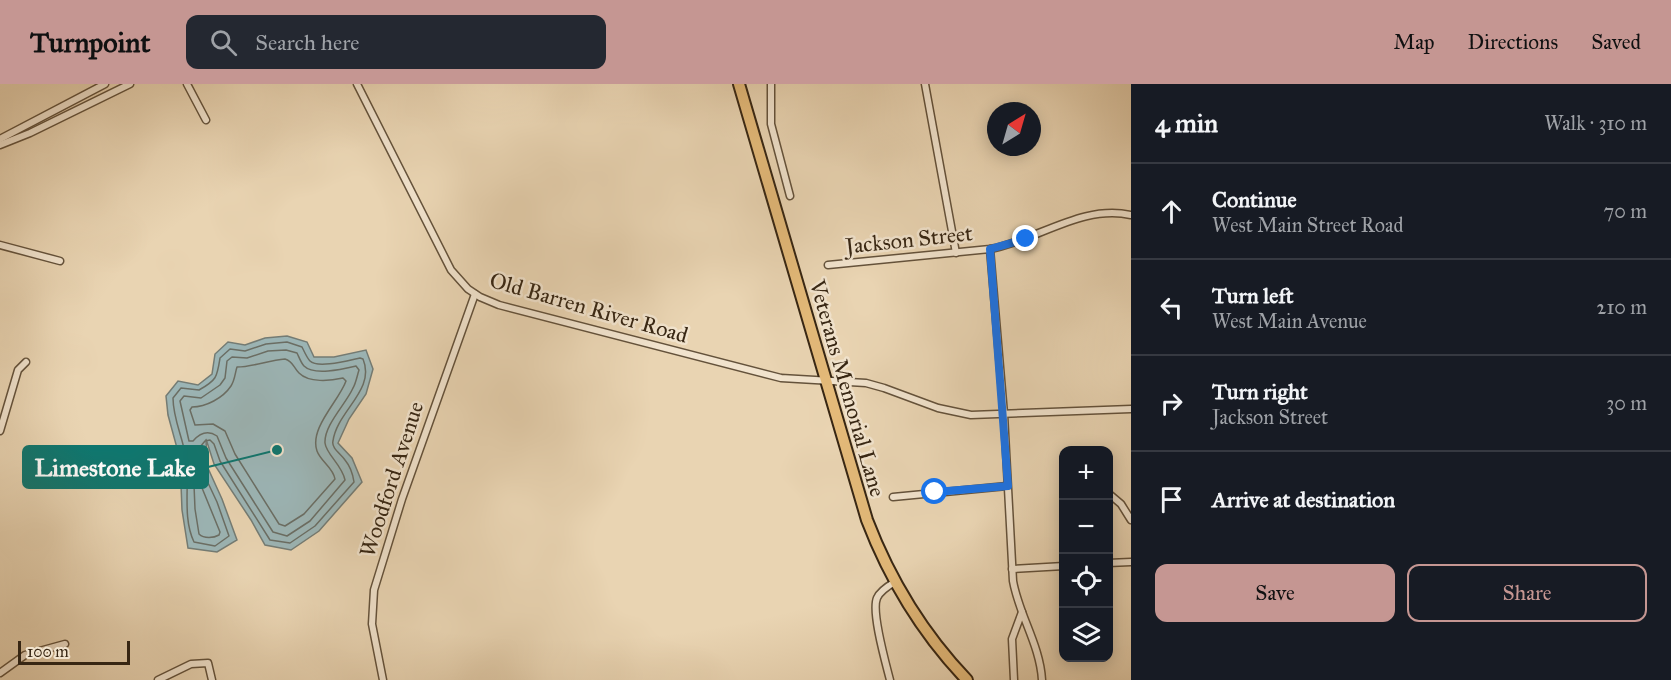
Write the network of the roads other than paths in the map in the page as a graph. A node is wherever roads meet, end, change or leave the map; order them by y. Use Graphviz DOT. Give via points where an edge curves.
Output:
graph roads {
  1 [pos="105,84"];
  2 [pos="130,84"];
  3 [pos="187,84"];
  4 [pos="357,84"];
  5 [pos="739,84"];
  6 [pos="771,84"];
  7 [pos="925,84"];
  8 [pos="75,99"];
  9 [pos="80,109"];
  10 [pos="206,120"];
  11 [pos="0,138"];
  12 [pos="0,146"];
  13 [pos="790,196"];
  14 [pos="1131,215"];
  15 [pos="0,245"];
  16 [pos="990,249"];
  17 [pos="956,253"];
  18 [pos="60,261"];
  19 [pos="828,265"];
  20 [pos="475,294"];
  21 [pos="26,362"];
  22 [pos="825,381"];
  23 [pos="1131,409"];
  24 [pos="2,410"];
  25 [pos="1004,414"];
  26 [pos="0,431"];
  27 [pos="1008,486"];
  28 [pos="893,497"];
  29 [pos="1113,497"];
  30 [pos="1131,520"];
  31 [pos="1131,561"];
  32 [pos="1113,563"];
  33 [pos="1059,566"];
  34 [pos="1012,569"];
  35 [pos="895,582"];
  36 [pos="1022,612"];
  37 [pos="65,644"];
  38 [pos="0,673"];
  39 [pos="158,680"];
  40 [pos="212,680"];
  41 [pos="383,680"];
  42 [pos="890,680"];
  43 [pos="967,680"];
  44 [pos="1014,680"];
  45 [pos="1042,680"];
  1 -- 8 [label="street"];
  2 -- 9 [label="street"];
  3 -- 10 [label="street"];
  4 -- 20 [label="street, Old Barren River Road" via="447,263 460,282"];
  5 -- 22 [label="main road, Veterans Memorial Lane"];
  6 -- 13 [label="street" via="772,132"];
  7 -- 17 [label="street"];
  8 -- 9 [label="street"];
  8 -- 11 [label="street"];
  9 -- 12 [label="street"];
  14 -- 16 [label="street, Jackson Street" via="1094,214"];
  15 -- 18 [label="street"];
  16 -- 17 [label="street, Jackson Street"];
  16 -- 25 [label="street"];
  17 -- 19 [label="street, Jackson Street"];
  20 -- 22 [label="street, Old Barren River Road" via="519,311 668,350 781,378"];
  20 -- 41 [label="street, Woodford Avenue" via="374,590 372,624"];
  21 -- 24 [label="street" via="18,370"];
  22 -- 25 [label="street, Old Barren River Road" via="875,385 950,412"];
  22 -- 35 [label="main road, Veterans Memorial Lane" via="867,520"];
  23 -- 25 [label="street, Old Barren River Road"];
  24 -- 26 [label="street"];
  25 -- 27 [label="street"];
  27 -- 28 [label="street"];
  27 -- 34 [label="street"];
  29 -- 30 [label="street"];
  31 -- 32 [label="street"];
  33 -- 34 [label="street"];
  34 -- 36 [label="street"];
  35 -- 42 [label="street" via="881,593 876,605"];
  35 -- 43 [label="main road, Veterans Memorial Lane" via="932,640"];
  36 -- 44 [label="street" via="1012,639"];
  36 -- 45 [label="street" via="1037,650"];
  37 -- 38 [label="street" via="25,655"];
  39 -- 40 [label="street" via="190,664 208,663"];
}
